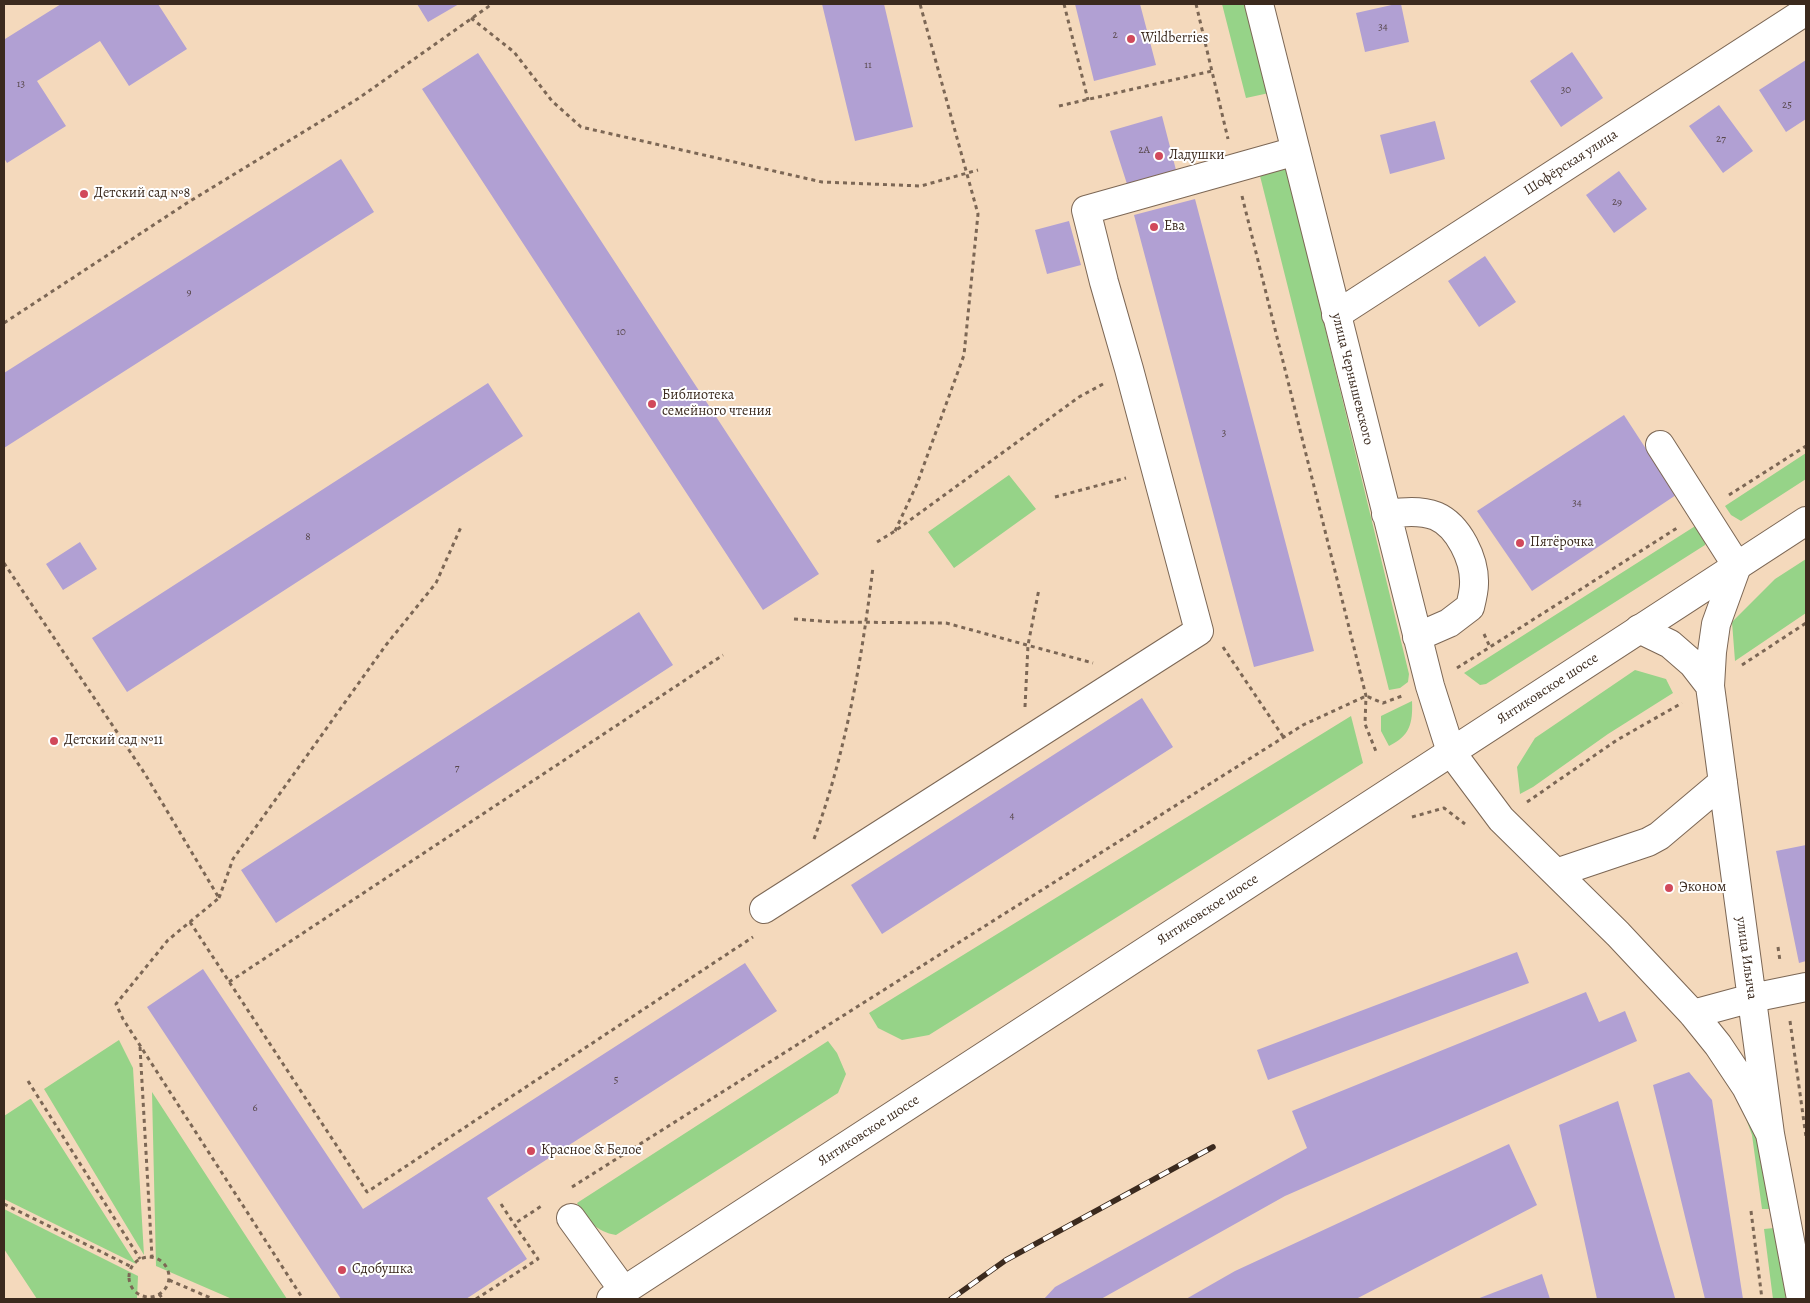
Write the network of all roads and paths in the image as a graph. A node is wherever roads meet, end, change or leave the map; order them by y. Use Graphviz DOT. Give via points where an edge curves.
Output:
graph roads {
  1 [pos="492,4"];
  2 [pos="920,4"];
  3 [pos="1064,4"];
  4 [pos="1196,4"];
  5 [pos="1259,4"];
  6 [pos="1806,11"];
  7 [pos="471,18"];
  8 [pos="1212,71"];
  9 [pos="1088,100"];
  10 [pos="1059,106"];
  11 [pos="1296,151"];
  12 [pos="1235,169"];
  13 [pos="978,170"];
  14 [pos="966,173"];
  15 [pos="1336,315"];
  16 [pos="4,323"];
  17 [pos="1129,369"];
  18 [pos="1660,445"];
  19 [pos="1806,446"];
  20 [pos="1156,470"];
  21 [pos="1055,497"];
  22 [pos="1702,512"];
  23 [pos="1386,514"];
  24 [pos="1806,520"];
  25 [pos="461,528"];
  26 [pos="895,531"];
  27 [pos="877,542"];
  28 [pos="4,563"];
  29 [pos="1737,566"];
  30 [pos="873,567"];
  31 [pos="1039,589"];
  32 [pos="794,619"];
  33 [pos="866,622"];
  34 [pos="1806,623"];
  35 [pos="1639,629"];
  36 [pos="1417,637"];
  37 [pos="1219,642"];
  38 [pos="1028,645"];
  39 [pos="723,656"];
  40 [pos="1130,673"];
  41 [pos="1430,686"];
  42 [pos="1710,686"];
  43 [pos="1366,696"];
  44 [pos="1284,738"];
  45 [pos="1023,742"];
  46 [pos="1451,752"];
  47 [pos="1377,754"];
  48 [pos="1723,782"];
  49 [pos="1501,818"];
  50 [pos="813,844"];
  51 [pos="1556,873"];
  52 [pos="219,898"];
  53 [pos="764,909"];
  54 [pos="190,922"];
  55 [pos="757,935"];
  56 [pos="229,982"];
  57 [pos="1806,987"];
  58 [pos="1752,998"];
  59 [pos="1693,1014"];
  60 [pos="140,1046"];
  61 [pos="28,1081"];
  62 [pos="1770,1134"];
  63 [pos="548,1203"];
  64 [pos="4,1204"];
  65 [pos="501,1204"];
  66 [pos="568,1205"];
  67 [pos="1751,1210"];
  68 [pos="514,1224"];
  69 [pos="152,1257"];
  70 [pos="140,1259"];
  71 [pos="132,1267"];
  72 [pos="169,1280"];
  73 [pos="159,1294"];
  74 [pos="1802,1294"];
  75 [pos="617,1295"];
  76 [pos="142,1297"];
  77 [pos="163,1299"];
  78 [pos="213,1299"];
  79 [pos="303,1299"];
  80 [pos="476,1299"];
  81 [pos="1762,1299"];
  1 -- 7 [label="path"];
  2 -- 14 [label="path"];
  3 -- 9 [label="path"];
  4 -- 8 [label="path"];
  5 -- 11 [label="street, улица Чернышевского"];
  6 -- 15 [label="street, Шофёрская улица"];
  7 -- 14 [label="path" via="514,52 552,101 581,127 822,182 921,186"];
  7 -- 16 [label="path" via="359,98 187,204"];
  8 -- 9 [label="path"];
  8 -- 12 [label="path"];
  9 -- 10 [label="path"];
  11 -- 12 [label="street"];
  11 -- 15 [label="street, улица Чернышевского"];
  12 -- 17 [label="street" via="1086,210"];
  12 -- 43 [label="path"];
  13 -- 14 [label="path"];
  14 -- 26 [label="path" via="978,214 964,355 917,484"];
  15 -- 23 [label="street, улица Чернышевского"];
  17 -- 20 [label="street"];
  17 -- 26 [label="path" via="1079,397"];
  18 -- 22 [label="street"];
  19 -- 22 [label="path"];
  20 -- 21 [label="path"];
  20 -- 40 [label="street" via="1198,631"];
  22 -- 29 [label="street"];
  22 -- 41 [label="path"];
  23 -- 36 [label="street, улица Чернышевского"];
  23 -- 36 [label="street" via="1410,511 1437,516 1458,534 1472,562 1474,583 1470,607 1449,623"];
  24 -- 29 [label="street, Янтиковское шоссе"];
  25 -- 52 [label="path" via="436,583 386,645 233,859"];
  26 -- 27 [label="path"];
  28 -- 52 [label="path" via="136,760"];
  29 -- 35 [label="street, Янтиковское шоссе"];
  29 -- 42 [label="street, улица Ильича" via="1716,624"];
  30 -- 33 [label="path"];
  31 -- 38 [label="path"];
  32 -- 33 [label="path"];
  33 -- 38 [label="path" via="946,623"];
  33 -- 50 [label="path" via="829,800"];
  34 -- 42 [label="path"];
  35 -- 42 [label="street" via="1670,644 1693,664"];
  35 -- 46 [label="street, Янтиковское шоссе"];
  36 -- 41 [label="street, улица Чернышевского"];
  37 -- 44 [label="path"];
  38 -- 40 [label="path"];
  38 -- 45 [label="path"];
  39 -- 56 [label="path"];
  40 -- 45 [label="street"];
  41 -- 43 [label="path" via="1383,703"];
  41 -- 46 [label="street, улица Чернышевского"];
  42 -- 48 [label="street, улица Ильича"];
  42 -- 49 [label="path" via="1617,740"];
  43 -- 44 [label="path" via="1329,712"];
  43 -- 47 [label="path" via="1365,724"];
  44 -- 66 [label="path"];
  45 -- 53 [label="street"];
  46 -- 49 [label="street, улица Ильича"];
  46 -- 75 [label="street, Янтиковское шоссе"];
  48 -- 51 [label="street" via="1648,842"];
  48 -- 58 [label="street, улица Ильича"];
  49 -- 51 [label="street, улица Ильича"];
  51 -- 59 [label="street, улица Ильича"];
  52 -- 54 [label="path"];
  54 -- 56 [label="path"];
  54 -- 60 [label="path" via="168,940 116,1004"];
  55 -- 56 [label="path" via="366,1192"];
  57 -- 58 [label="street"];
  58 -- 59 [label="street"];
  58 -- 62 [label="street, улица Ильича"];
  59 -- 62 [label="street, улица Ильича" via="1746,1087"];
  60 -- 69 [label="path"];
  60 -- 79 [label="path"];
  61 -- 70 [label="path"];
  62 -- 74 [label="street, улица Ильича"];
  63 -- 68 [label="path"];
  64 -- 71 [label="path"];
  65 -- 68 [label="path"];
  66 -- 75 [label="street"];
  67 -- 81 [label="path"];
  68 -- 80 [label="path" via="538,1259"];
  69 -- 70 [label="path"];
  69 -- 72 [label="path" via="167,1267"];
  70 -- 71 [label="path"];
  71 -- 76 [label="path" via="132,1287"];
  72 -- 73 [label="path"];
  72 -- 78 [label="path"];
  73 -- 76 [label="path"];
  73 -- 77 [label="path"];
}
